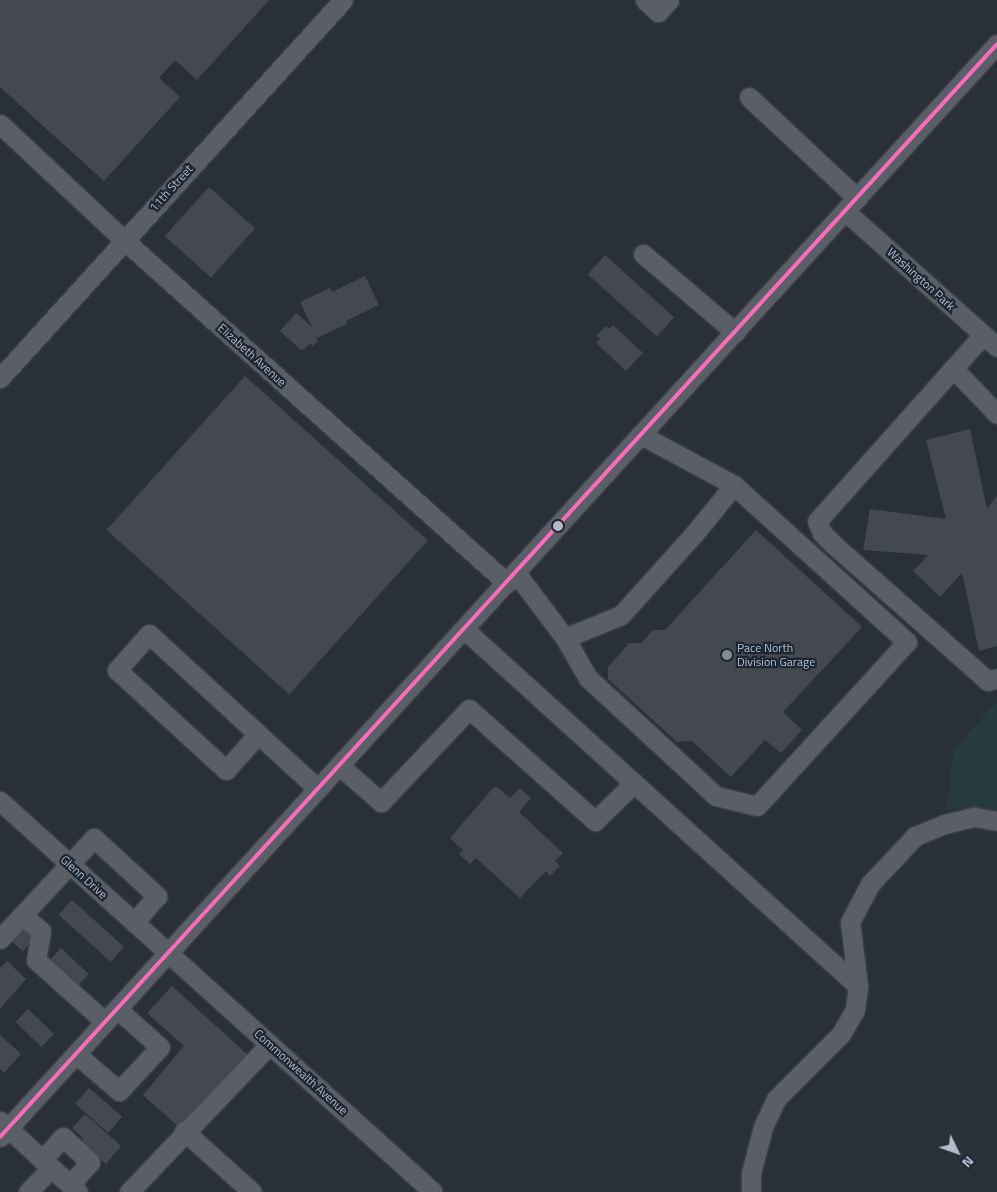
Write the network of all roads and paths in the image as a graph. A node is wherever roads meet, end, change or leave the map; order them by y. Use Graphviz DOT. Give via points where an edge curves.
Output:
graph roads {
  1 [pos="343,0"];
  2 [pos="997,44"];
  3 [pos="749,97"];
  4 [pos="0,124"];
  5 [pos="851,204"];
  6 [pos="124,240"];
  7 [pos="643,254"];
  8 [pos="735,332"];
  9 [pos="990,341"];
  10 [pos="953,368"];
  11 [pos="0,378"];
  12 [pos="997,414"];
  13 [pos="641,435"];
  14 [pos="734,485"];
  15 [pos="511,578"];
  16 [pos="464,629"];
  17 [pos="565,638"];
  18 [pos="997,678"];
  19 [pos="258,734"];
  20 [pos="340,766"];
  21 [pos="634,783"];
  22 [pos="318,789"];
  23 [pos="0,801"];
  24 [pos="997,821"];
  25 [pos="70,864"];
  26 [pos="22,915"];
  27 [pos="134,922"];
  28 [pos="0,940"];
  29 [pos="168,953"];
  30 [pos="858,986"];
  31 [pos="111,1016"];
  32 [pos="270,1044"];
  33 [pos="76,1054"];
  34 [pos="3,1129"];
  35 [pos="184,1132"];
  36 [pos="47,1164"];
  37 [pos="74,1188"];
  38 [pos="28,1192"];
  39 [pos="129,1192"];
  40 [pos="252,1192"];
  41 [pos="433,1192"];
  42 [pos="751,1192"];
  1 -- 6 [label="street, 11th Street"];
  2 -- 5 [label="street"];
  3 -- 5 [label="street, Washington Park"];
  4 -- 6 [label="street, Elizabeth Avenue"];
  5 -- 8 [label="street"];
  5 -- 9 [label="street, Washington Park"];
  6 -- 11 [label="street, 11th Street"];
  6 -- 15 [label="street, Elizabeth Avenue"];
  7 -- 8 [label="street"];
  8 -- 13 [label="street"];
  9 -- 10 [label="street"];
  10 -- 12 [label="street"];
  10 -- 18 [label="street" via="820,516 818,526 833,544 988,681"];
  13 -- 14 [label="street"];
  13 -- 15 [label="street"];
  14 -- 17 [label="street" via="620,616"];
  14 -- 17 [label="street, Elizabeth Avenue" via="907,642 757,806 716,796 588,678"];
  15 -- 16 [label="street"];
  15 -- 17 [label="street, Elizabeth Avenue"];
  16 -- 20 [label="street"];
  16 -- 21 [label="street"];
  19 -- 19 [label="street" via="149,634 117,670 226,770"];
  19 -- 22 [label="street"];
  20 -- 21 [label="street" via="380,802 469,709 595,821"];
  20 -- 22 [label="street"];
  21 -- 30 [label="street"];
  22 -- 29 [label="street"];
  23 -- 25 [label="street, Glenn Drive"];
  24 -- 30 [label="street" via="974,817 915,836 870,884 850,922"];
  25 -- 26 [label="street"];
  25 -- 27 [label="street, Glenn Drive"];
  25 -- 27 [label="street" via="94,838 158,896"];
  26 -- 28 [label="street"];
  26 -- 31 [label="street" via="41,932 36,960"];
  27 -- 29 [label="street, Glenn Drive"];
  29 -- 31 [label="street"];
  29 -- 32 [label="street, Commonwealth Avenue"];
  30 -- 42 [label="street" via="855,1010 841,1034 776,1099 763,1127 751,1173"];
  31 -- 33 [label="street"];
  31 -- 33 [label="street" via="160,1047 120,1091"];
  32 -- 35 [label="street"];
  32 -- 41 [label="street, Commonwealth Avenue"];
  33 -- 34 [label="street"];
  34 -- 36 [label="street"];
  35 -- 39 [label="street"];
  35 -- 40 [label="street"];
  36 -- 37 [label="street"];
  36 -- 37 [label="street" via="62,1137 90,1162"];
  36 -- 38 [label="street"];
}
